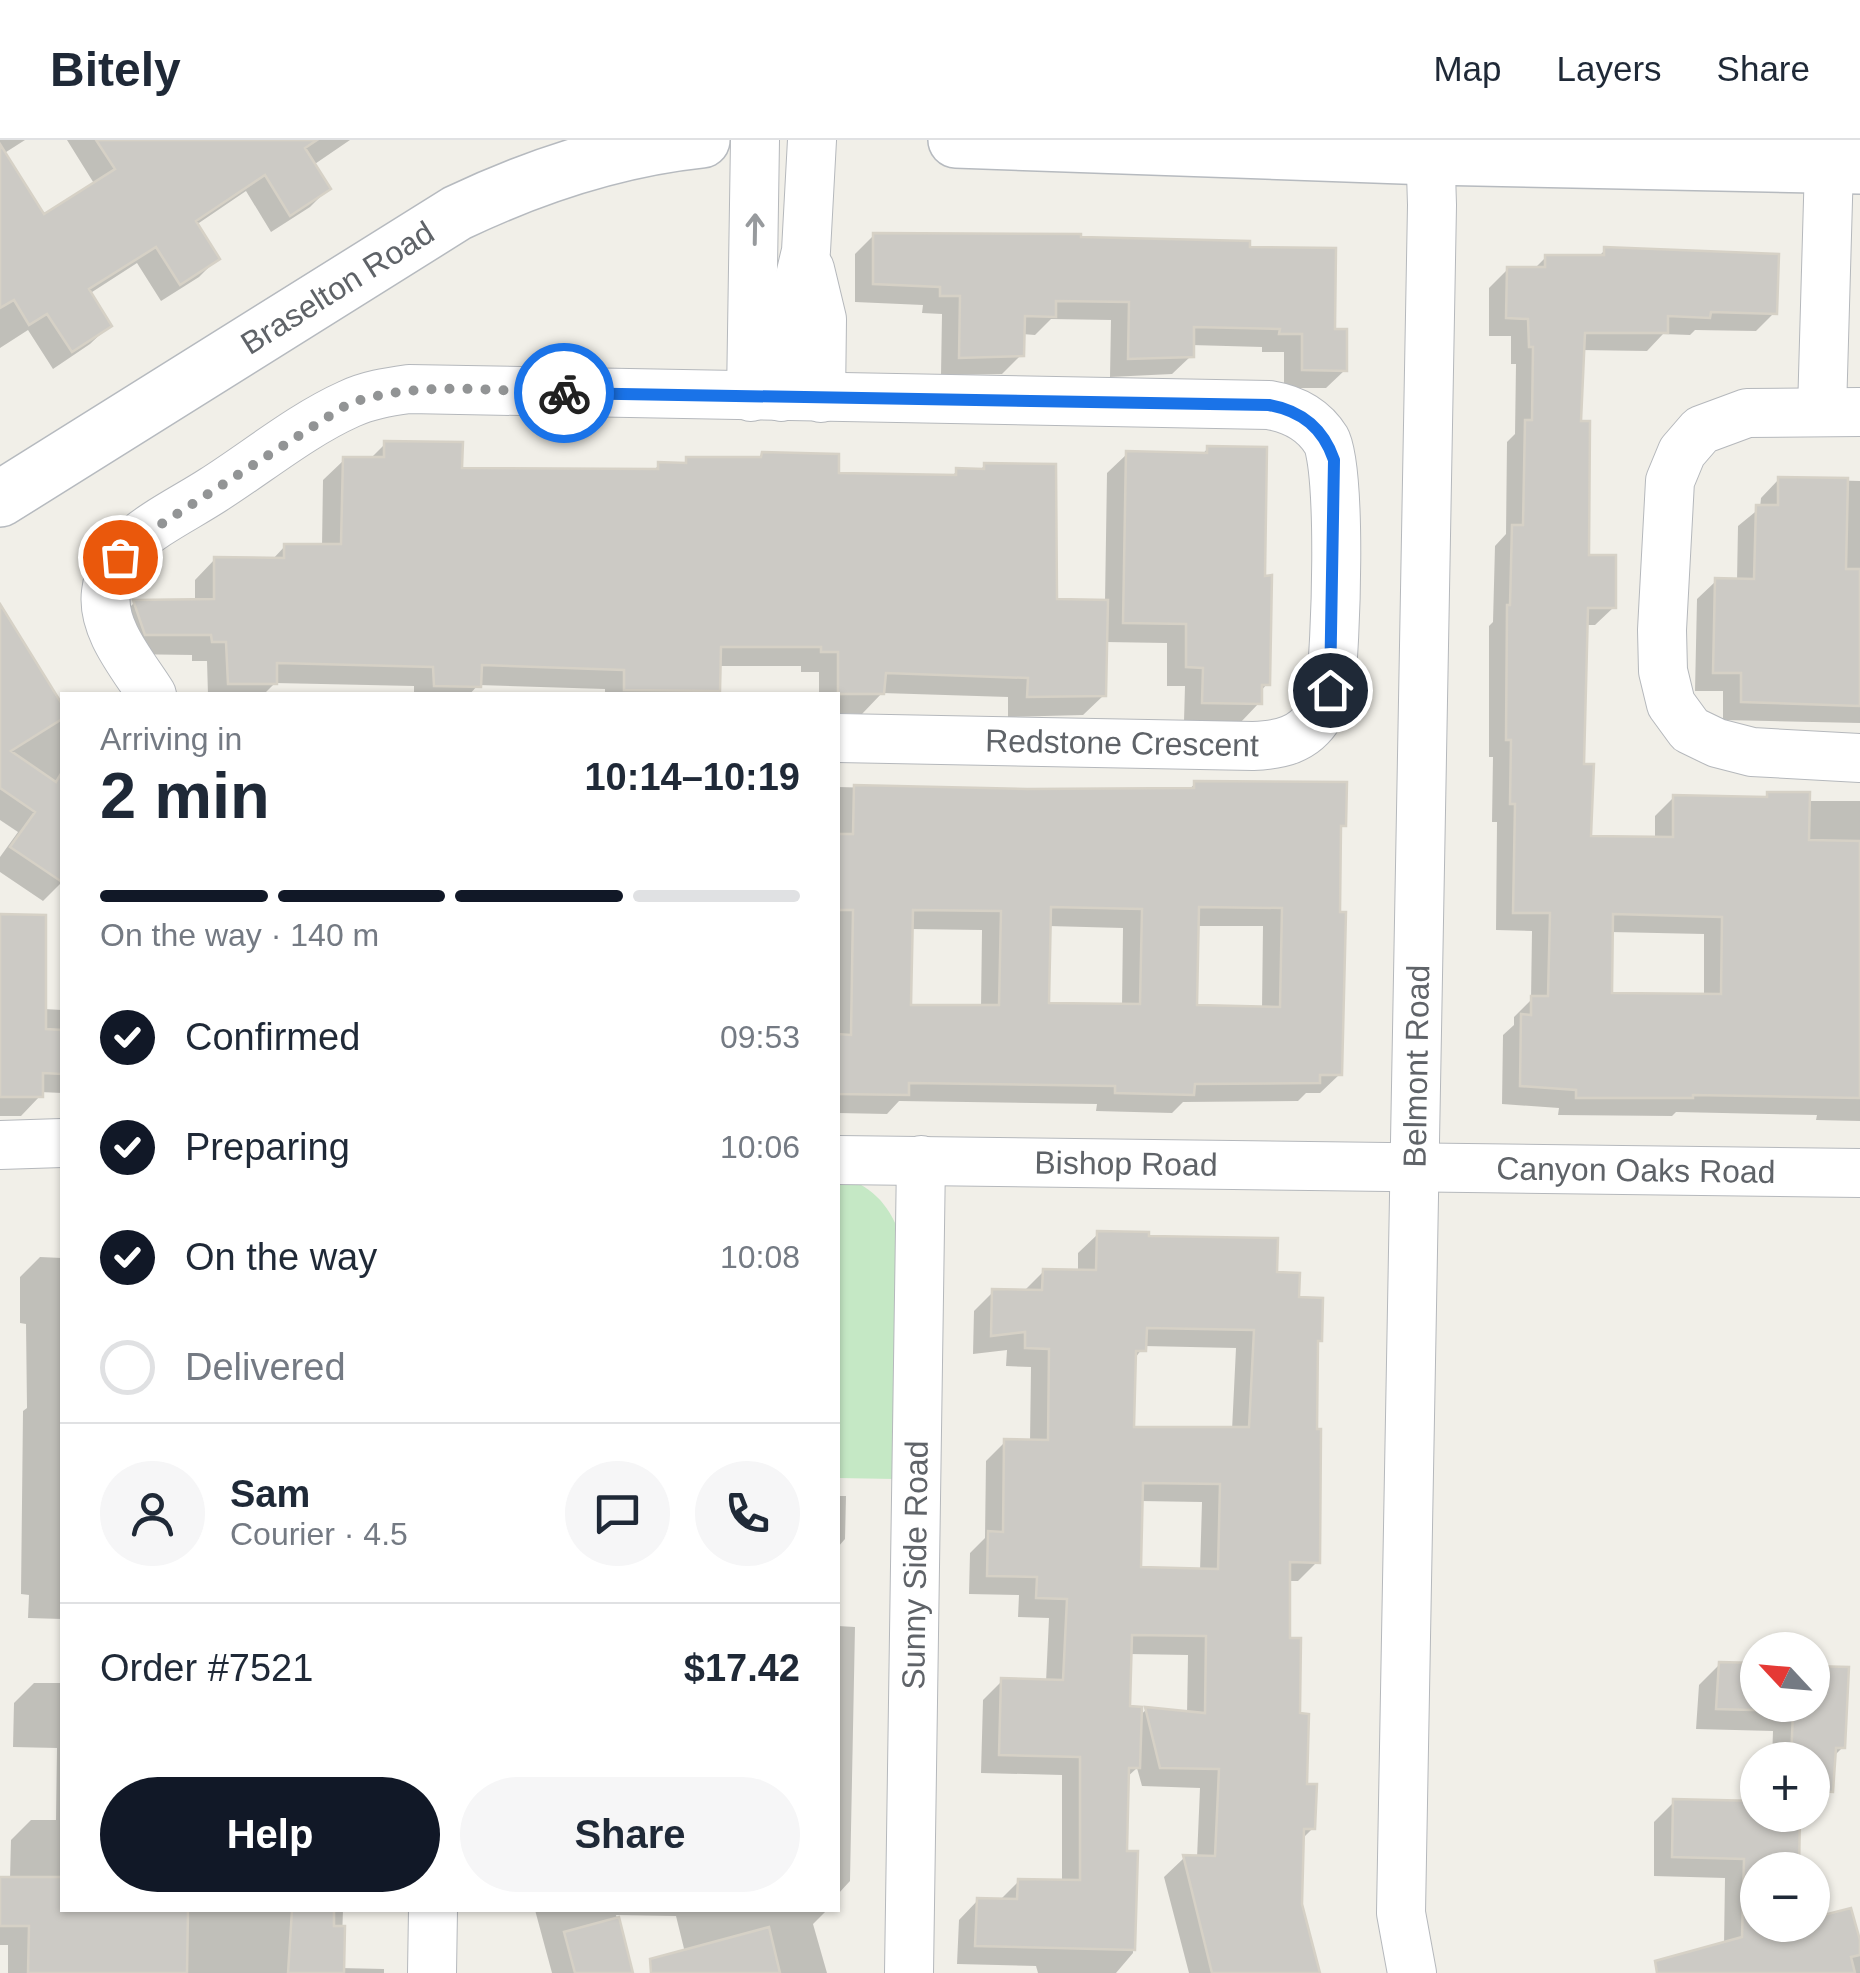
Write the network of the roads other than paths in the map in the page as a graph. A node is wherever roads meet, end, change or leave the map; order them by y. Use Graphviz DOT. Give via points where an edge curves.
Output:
graph roads {
  1 [pos="702,140"];
  2 [pos="755,140"];
  3 [pos="812,140"];
  4 [pos="956,140"];
  5 [pos="1430,148"];
  6 [pos="1844,165"];
  7 [pos="784,397"];
  8 [pos="1841,412"];
  9 [pos="0,499"];
  10 [pos="150,692"];
  11 [pos="840,738"];
  12 [pos="1860,758"];
  13 [pos="60,1143"];
  14 [pos="0,1146"];
  15 [pos="840,1160"];
  16 [pos="921,1160"];
  17 [pos="1413,1165"];
  18 [pos="1860,1173"];
  19 [pos="433,1912"];
  20 [pos="432,1973"];
  21 [pos="909,1973"];
  22 [pos="1412,1973"];
  1 -- 9 [label="street, Braselton Road" via="591,161 457,213"];
  7 -- 2 [label="street, one-way"];
  3 -- 7 [label="street" via="806,251 822,319"];
  4 -- 5 [label="street"];
  5 -- 6 [label="street"];
  5 -- 17 [label="street, Belmont Road"];
  6 -- 8 [label="street"];
  7 -- 10 [label="street, Redstone Crescent" via="409,389 348,404 120,557 110,574 106,611"];
  7 -- 11 [label="street, Redstone Crescent" via="1269,405 1288,408 1317,428 1336,478 1330,690 1317,719 1291,741 1253,746"];
  8 -- 12 [label="street" via="1747,414 1701,430 1682,452 1670,481 1663,672 1671,704 1690,730 1716,743 1752,752"];
  13 -- 14 [label="street"];
  15 -- 16 [label="street, Bishop Road"];
  16 -- 17 [label="street, Bishop Road"];
  16 -- 21 [label="street, Sunny Side Road"];
  17 -- 18 [label="street, Canyon Oaks Road"];
  17 -- 22 [label="street, Belmont Road" via="1402,1912"];
  19 -- 20 [label="street"];
}
